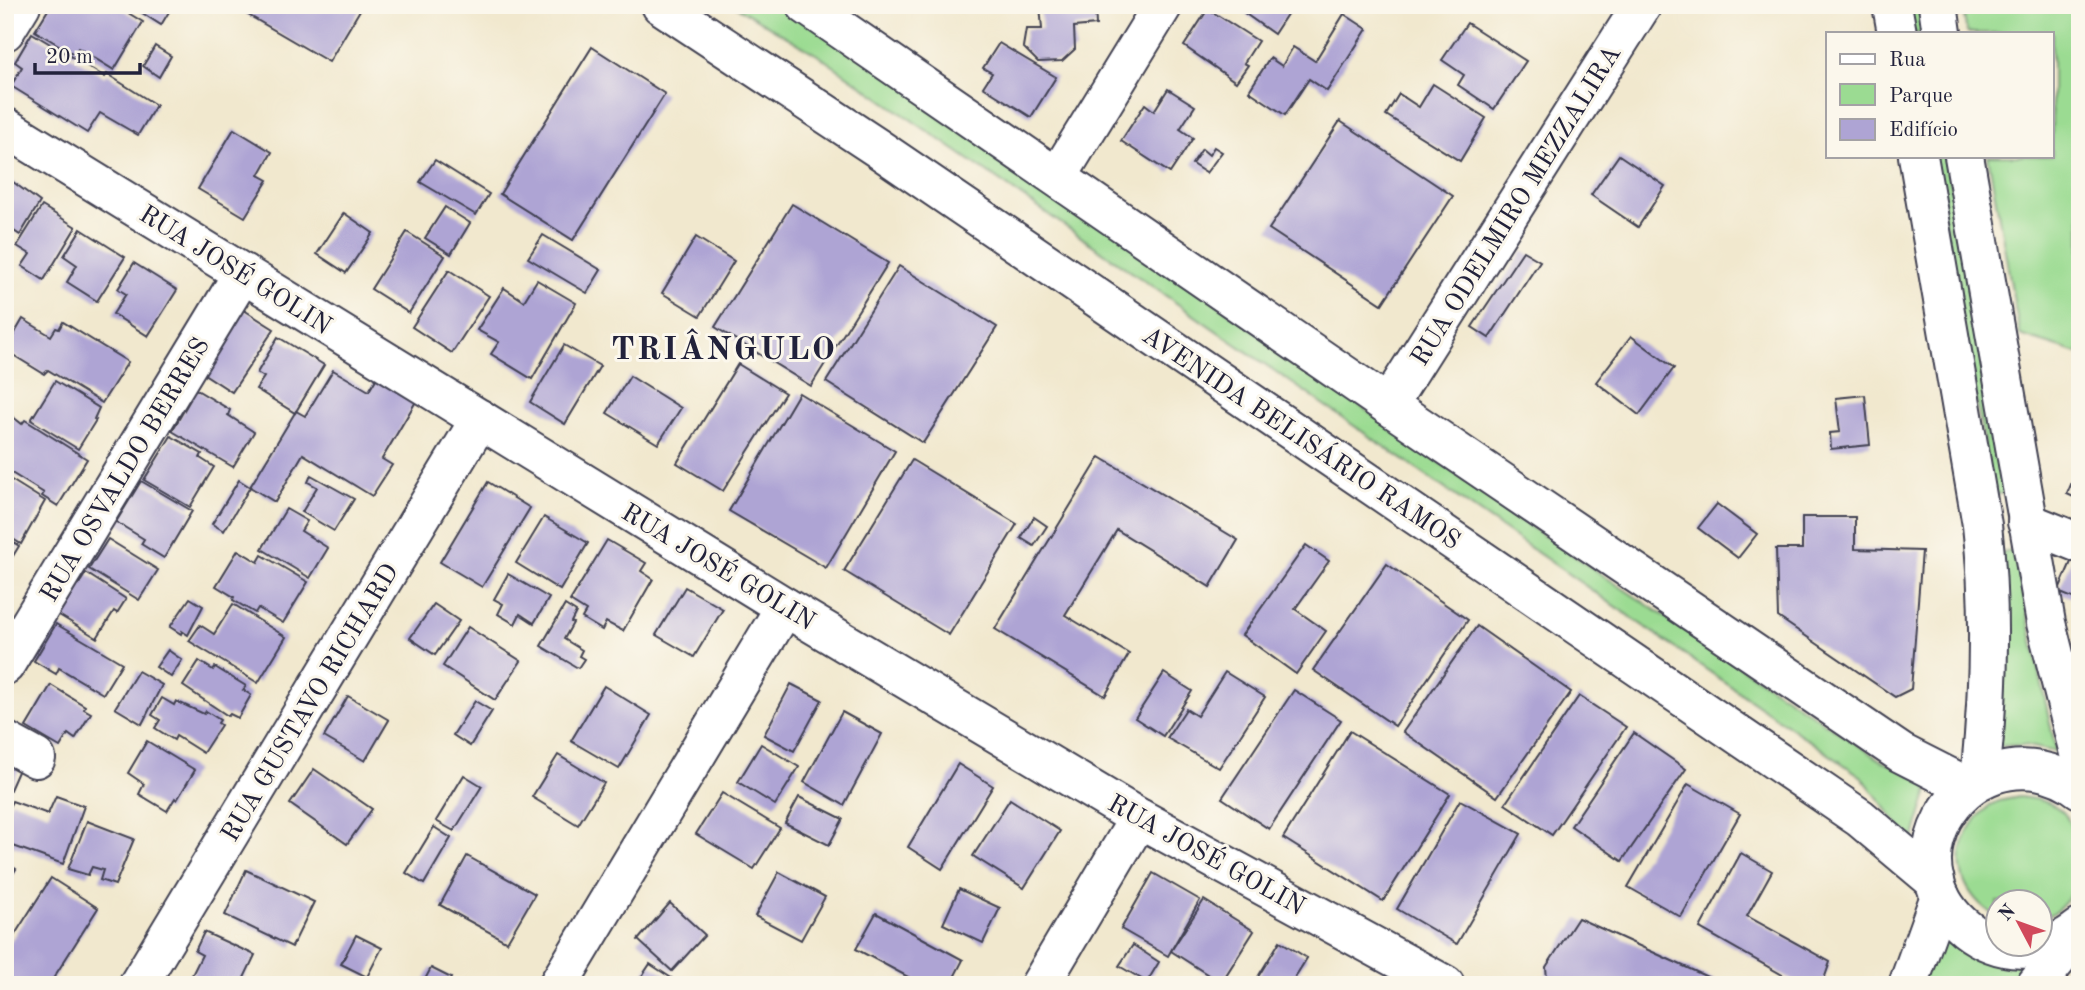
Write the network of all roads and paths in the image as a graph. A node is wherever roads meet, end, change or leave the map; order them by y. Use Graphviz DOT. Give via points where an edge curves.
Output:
graph roads {
  1 [pos="21,5"];
  2 [pos="661,5"];
  3 [pos="806,5"];
  4 [pos="1163,5"];
  5 [pos="1642,5"];
  6 [pos="1892,5"];
  7 [pos="1938,5"];
  8 [pos="5,31"];
  9 [pos="1897,32"];
  10 [pos="1942,32"];
  11 [pos="5,127"];
  12 [pos="1918,158"];
  13 [pos="1964,158"];
  14 [pos="1058,176"];
  15 [pos="243,274"];
  16 [pos="1388,405"];
  17 [pos="480,419"];
  18 [pos="2027,523"];
  19 [pos="1982,525"];
  20 [pos="2079,543"];
  21 [pos="785,607"];
  22 [pos="2046,623"];
  23 [pos="5,665"];
  24 [pos="2080,691"];
  25 [pos="2080,757"];
  26 [pos="1974,783"];
  27 [pos="2080,789"];
  28 [pos="1139,818"];
  29 [pos="1937,889"];
  30 [pos="2080,930"];
  31 [pos="138,985"];
  32 [pos="558,985"];
  33 [pos="1040,985"];
  34 [pos="1445,985"];
  35 [pos="1908,985"];
  36 [pos="2036,985"];
  1 -- 8 [label="main road"];
  2 -- 29 [label="main road, AVENIDA BELISÁRIO RAMOS" via="1860,818"];
  3 -- 14 [label="main road"];
  4 -- 14 [label="main road"];
  5 -- 16 [label="main road, RUA ODELMIRO MEZZALIRA"];
  6 -- 9 [label="main road"];
  7 -- 10 [label="main road"];
  11 -- 15 [label="main road, RUA JOSÉ GOLIN"];
  12 -- 19 [label="main road"];
  13 -- 18 [label="main road"];
  14 -- 16 [label="main road"];
  15 -- 17 [label="main road, RUA JOSÉ GOLIN"];
  15 -- 23 [label="main road, RUA OSVALDO BERRES"];
  16 -- 26 [label="main road" via="1901,753"];
  17 -- 21 [label="main road, RUA JOSÉ GOLIN"];
  17 -- 31 [label="main road, RUA GUSTAVO RICHARD"];
  18 -- 19 [label="main road"];
  18 -- 20 [label="main road"];
  18 -- 22 [label="main road"];
  19 -- 26 [label="main road" via="1990,618 1986,721"];
  21 -- 28 [label="main road, RUA JOSÉ GOLIN"];
  21 -- 32 [label="main road"];
  22 -- 24 [label="main road"];
  22 -- 25 [label="main road"];
  26 -- 27 [label="main road" via="2009,769 2038,769"];
  26 -- 29 [label="main road" via="1950,806 1937,829 1932,855"];
  28 -- 33 [label="main road"];
  28 -- 34 [label="main road, RUA JOSÉ GOLIN"];
  29 -- 30 [label="main road, AVENIDA BELISÁRIO RAMOS" via="1956,921 1980,940 2009,949 2039,949"];
  29 -- 35 [label="main road"];
  30 -- 36 [label="main road"];
}
